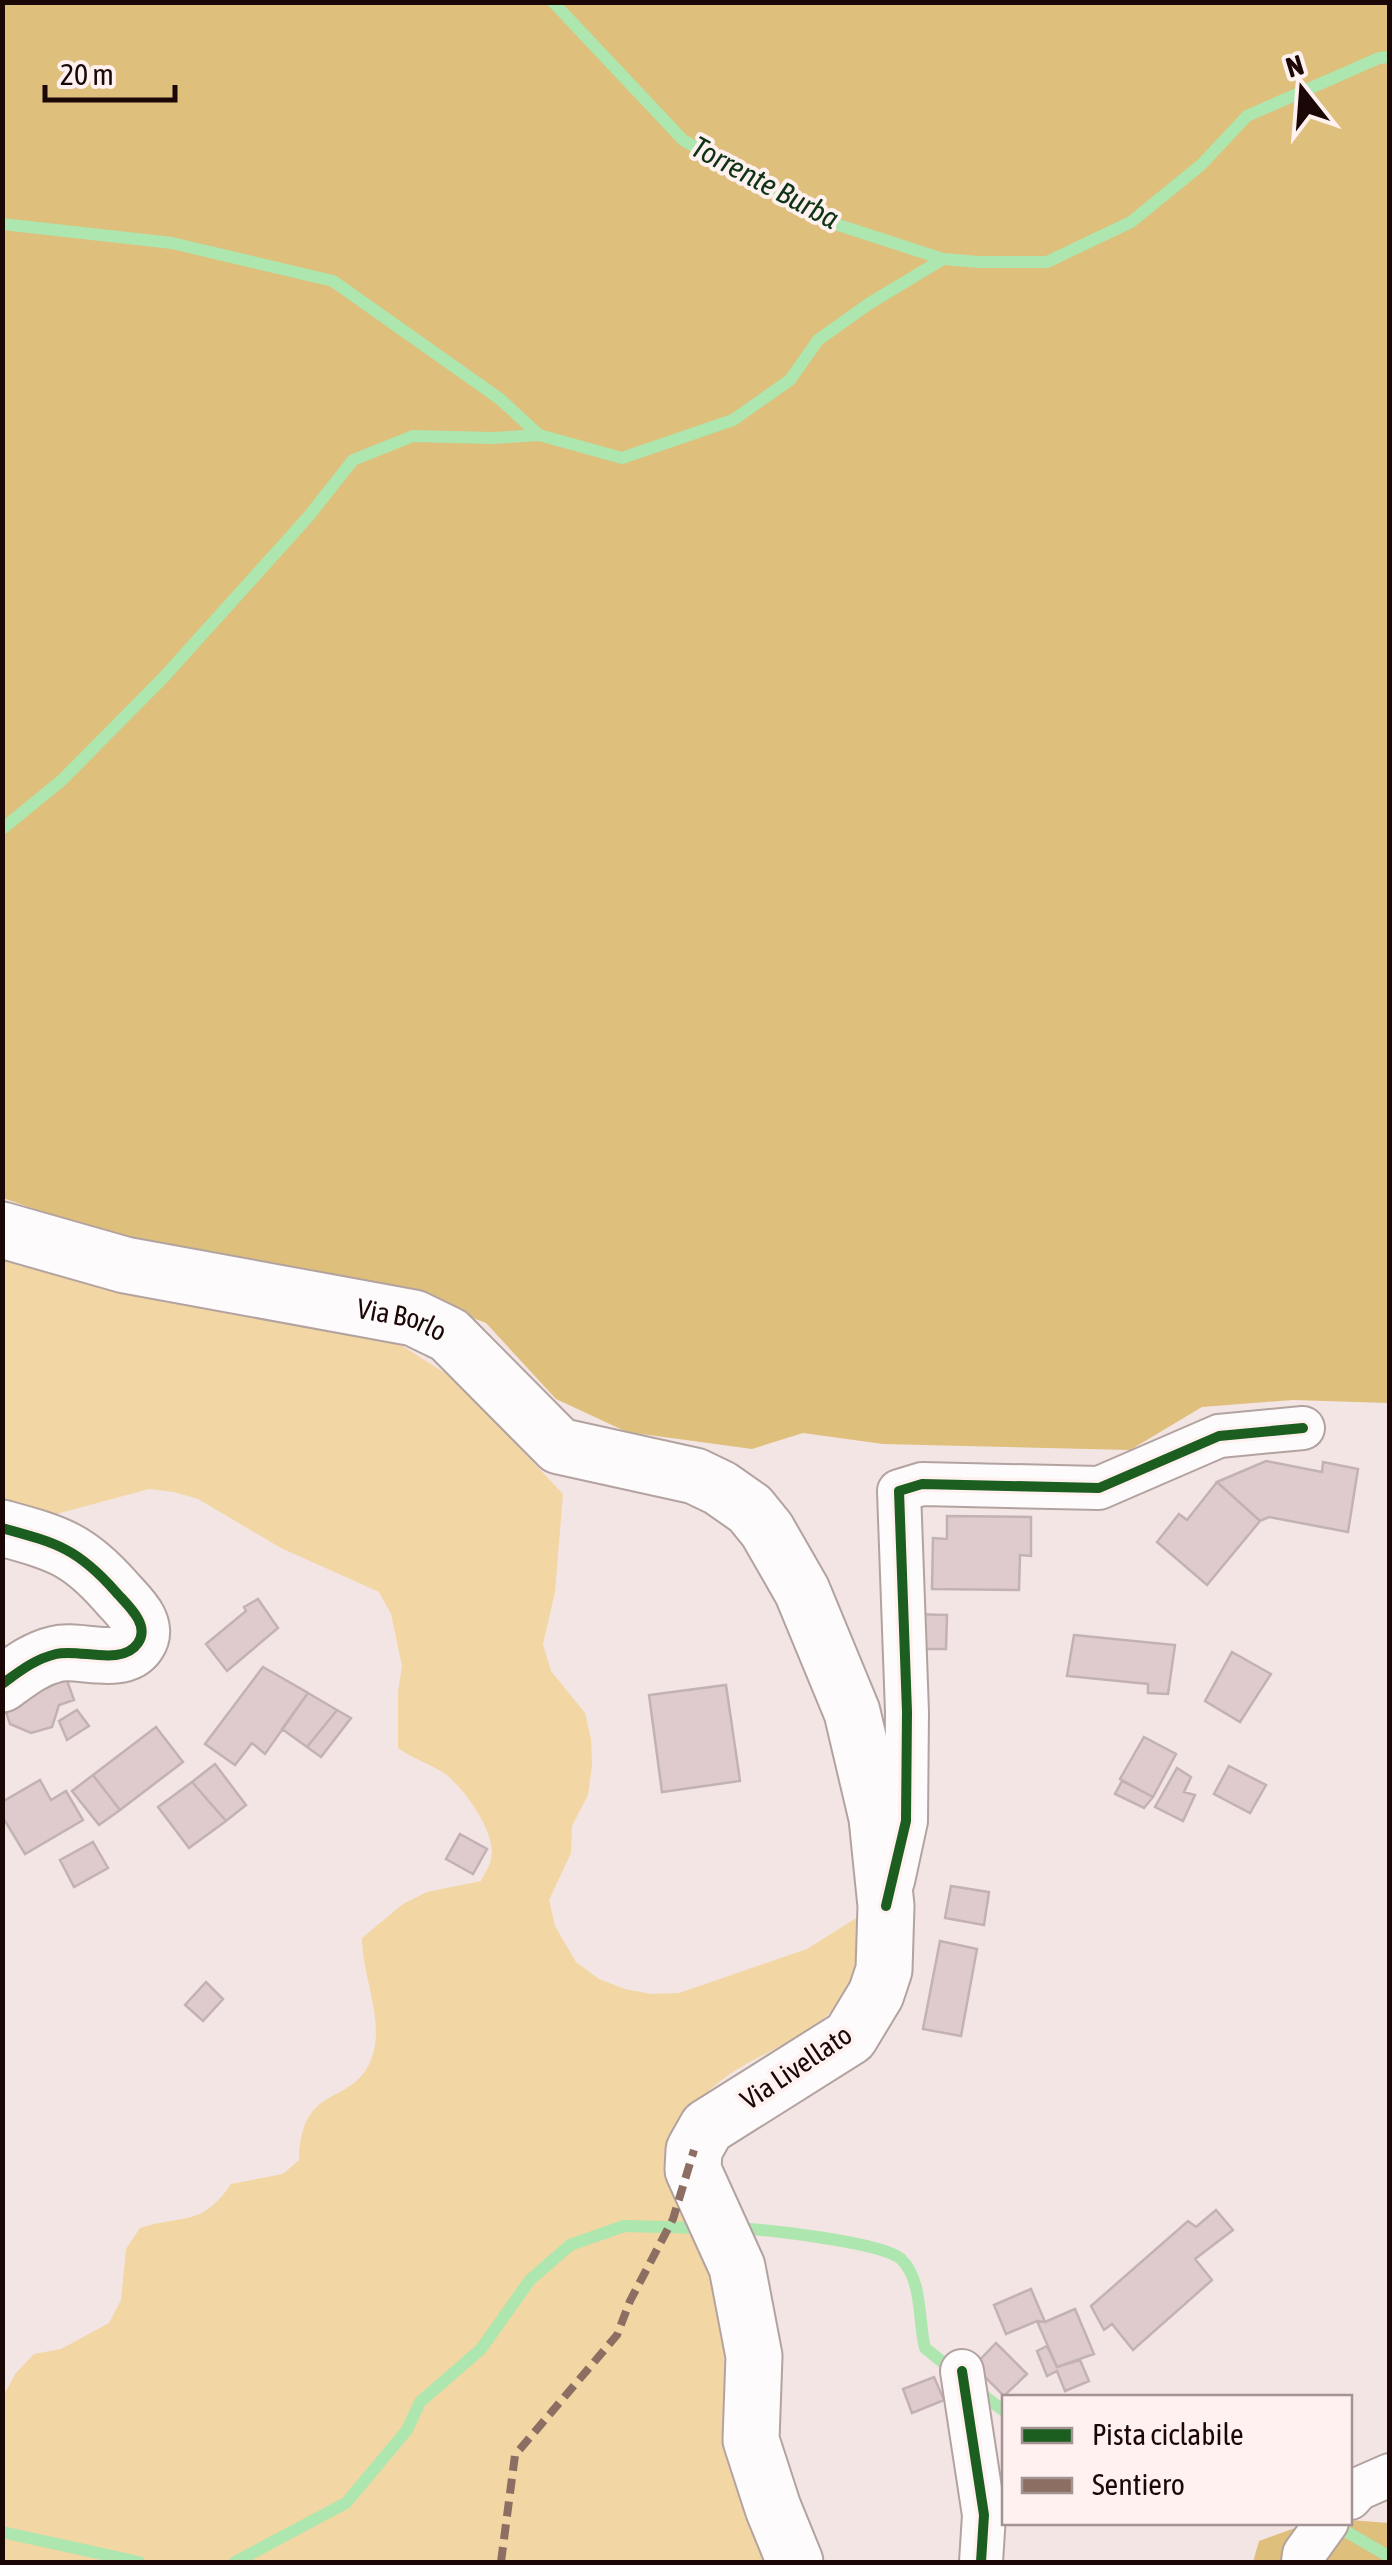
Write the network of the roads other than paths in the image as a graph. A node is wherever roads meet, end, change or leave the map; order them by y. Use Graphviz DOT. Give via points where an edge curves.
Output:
graph roads {
  1 [pos="2,1230"];
  2 [pos="1303,1428"];
  3 [pos="750,1509"];
  4 [pos="2,1528"];
  5 [pos="2,1684"];
  6 [pos="886,1906"];
  7 [pos="962,2371"];
  8 [pos="1390,2475"];
  9 [pos="1352,2496"];
  10 [pos="1325,2525"];
  11 [pos="795,2562"];
  12 [pos="981,2562"];
  13 [pos="1303,2562"];
  1 -- 3 [label="main road, Via Borlo" via="125,1266 414,1318 449,1335 559,1446 695,1476"];
  2 -- 6 [label="street" via="1219,1436 1099,1488 922,1484 898,1491 906,1822"];
  3 -- 6 [label="main road, Via Livellato" via="802,1591 852,1712 876,1818"];
  4 -- 5 [label="main road" via="60,1544 88,1561 142,1631 129,1652 60,1652"];
  6 -- 11 [label="main road, Via Livellato" via="884,1970 850,2037 720,2116 694,2150 696,2180 737,2266 754,2356 751,2440"];
  7 -- 12 [label="street" via="984,2515"];
  8 -- 9 [label="street"];
  10 -- 13 [label="street"];
}
